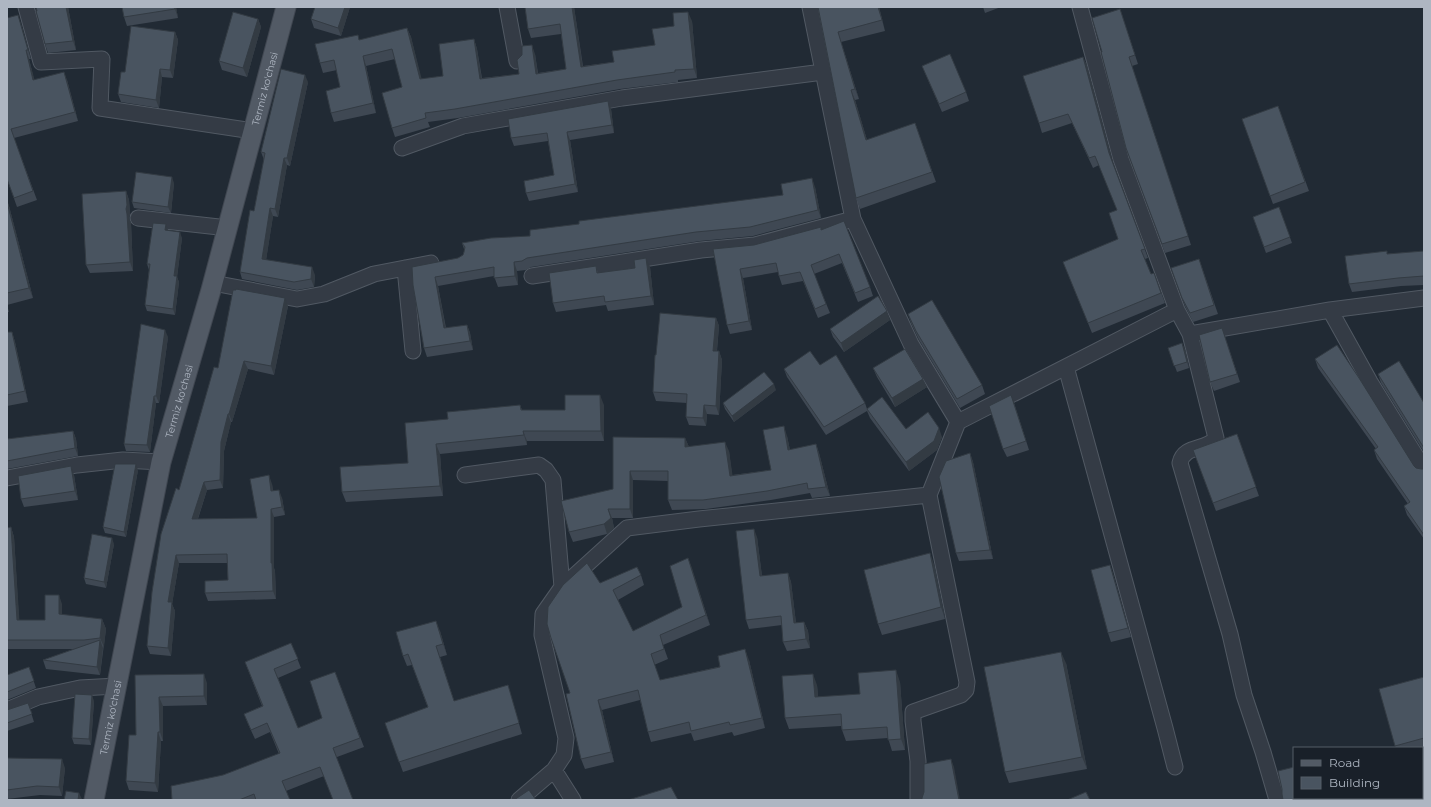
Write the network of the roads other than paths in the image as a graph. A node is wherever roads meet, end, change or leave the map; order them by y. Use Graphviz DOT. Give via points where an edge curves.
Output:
graph roads {
  1 [pos="26,7"];
  2 [pos="286,7"];
  3 [pos="506,7"];
  4 [pos="810,7"];
  5 [pos="1080,7"];
  6 [pos="517,61"];
  7 [pos="823,72"];
  8 [pos="253,131"];
  9 [pos="402,148"];
  10 [pos="138,218"];
  11 [pos="853,219"];
  12 [pos="228,228"];
  13 [pos="444,261"];
  14 [pos="405,268"];
  15 [pos="532,276"];
  16 [pos="213,283"];
  17 [pos="1424,298"];
  18 [pos="1177,310"];
  19 [pos="1330,310"];
  20 [pos="1190,334"];
  21 [pos="412,351"];
  22 [pos="1066,367"];
  23 [pos="958,422"];
  24 [pos="161,462"];
  25 [pos="1424,469"];
  26 [pos="465,475"];
  27 [pos="7,478"];
  28 [pos="929,495"];
  29 [pos="562,587"];
  30 [pos="117,686"];
  31 [pos="7,710"];
  32 [pos="1175,767"];
  33 [pos="554,770"];
  34 [pos="94,800"];
  35 [pos="519,800"];
  36 [pos="573,800"];
  37 [pos="918,800"];
  38 [pos="1277,800"];
  1 -- 8 [label="street" via="40,62 102,59 100,108"];
  2 -- 8 [label="main road, Termiz ko'chasi"];
  3 -- 6 [label="street"];
  4 -- 7 [label="street"];
  5 -- 18 [label="street" via="1121,159"];
  7 -- 9 [label="street" via="622,98 463,126"];
  7 -- 11 [label="street"];
  8 -- 12 [label="main road, Termiz ko'chasi"];
  10 -- 12 [label="street"];
  11 -- 15 [label="street" via="755,245 701,250"];
  11 -- 23 [label="street" via="911,344"];
  12 -- 16 [label="main road, Termiz ko'chasi"];
  13 -- 14 [label="street"];
  14 -- 16 [label="street" via="374,274 324,294 297,299"];
  14 -- 21 [label="street"];
  16 -- 24 [label="main road, Termiz ko'chasi"];
  17 -- 19 [label="street"];
  18 -- 20 [label="street"];
  18 -- 22 [label="street"];
  19 -- 20 [label="street"];
  19 -- 25 [label="street" via="1370,382"];
  20 -- 38 [label="street" via="1216,438 1211,443 1186,452 1180,463 1230,634 1244,695"];
  22 -- 23 [label="street"];
  22 -- 32 [label="street"];
  23 -- 28 [label="street"];
  24 -- 27 [label="street" via="123,460 77,465"];
  24 -- 30 [label="main road, Termiz ko'chasi"];
  26 -- 29 [label="street" via="539,466 546,470 553,480"];
  28 -- 29 [label="street" via="627,528"];
  28 -- 37 [label="street" via="968,682 966,690 961,695 913,712 918,761"];
  29 -- 33 [label="street" via="543,614 542,635 566,738 564,755"];
  30 -- 31 [label="street" via="80,688 38,697"];
  30 -- 34 [label="main road, Termiz ko'chasi"];
  33 -- 35 [label="street"];
  33 -- 36 [label="street"];
}
